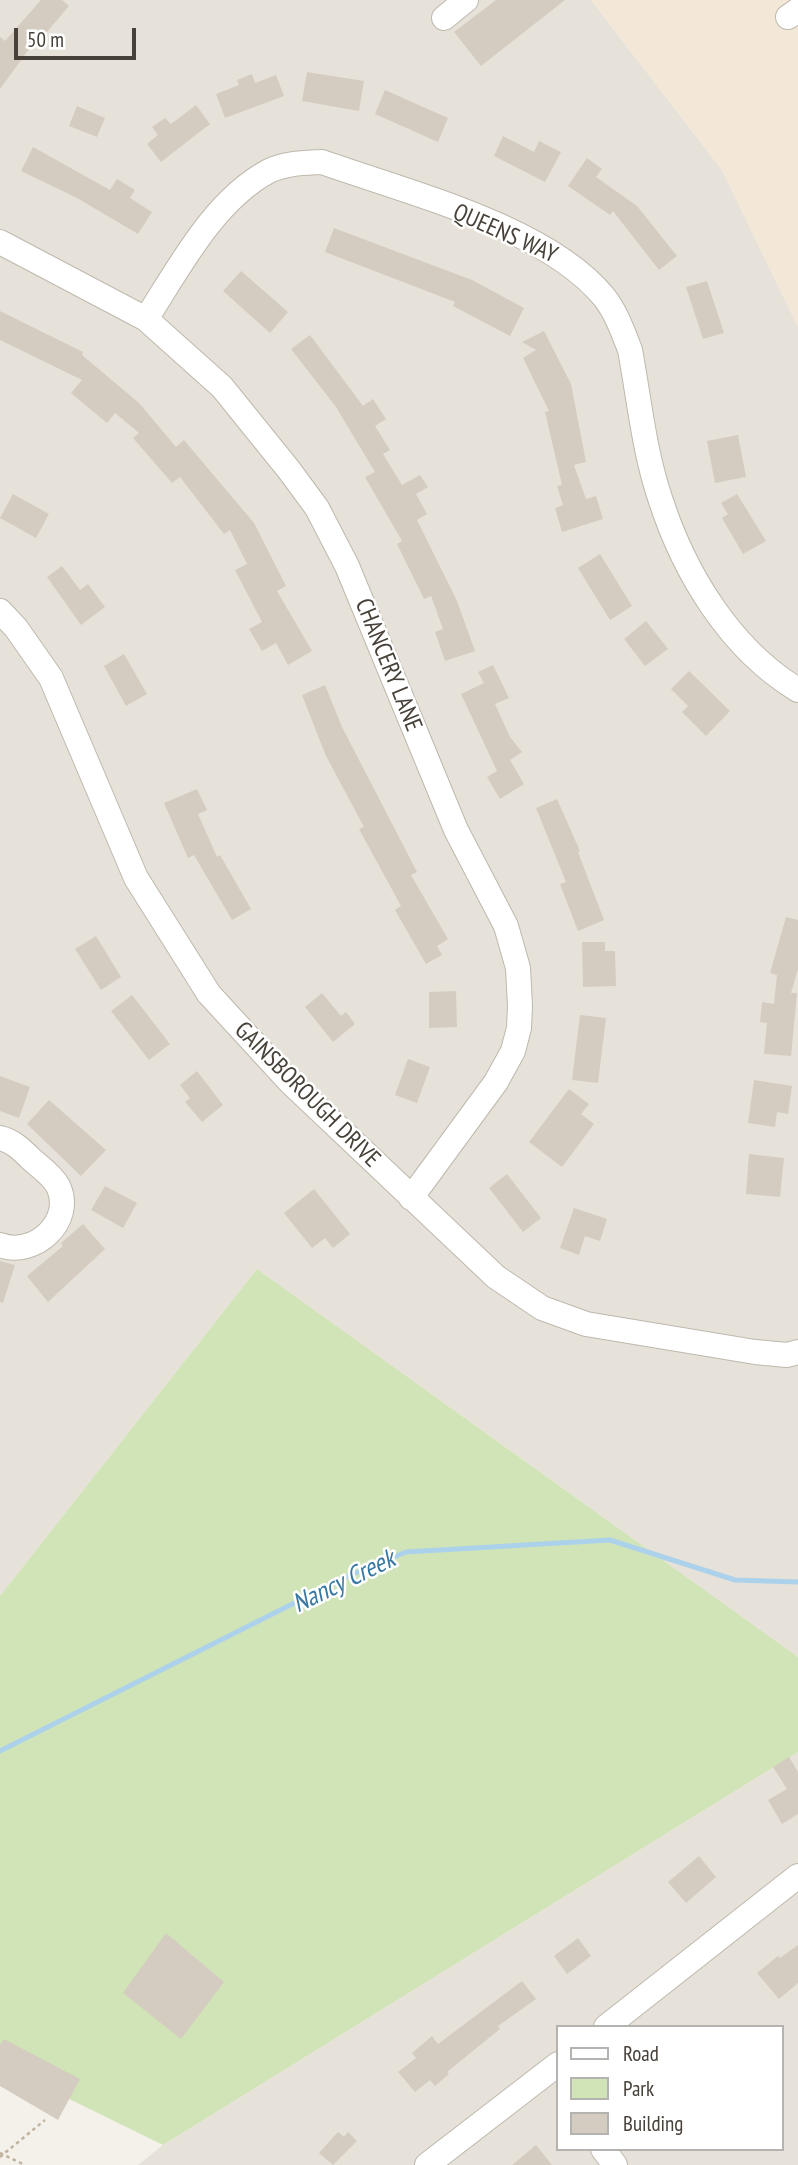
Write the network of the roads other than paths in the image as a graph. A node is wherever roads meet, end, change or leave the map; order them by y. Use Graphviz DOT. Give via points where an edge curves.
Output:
graph roads {
  1 [pos="466,0"];
  2 [pos="444,18"];
  3 [pos="0,242"];
  4 [pos="146,319"];
  5 [pos="0,611"];
  6 [pos="798,690"];
  7 [pos="0,1138"];
  8 [pos="411,1198"];
  9 [pos="0,1245"];
  10 [pos="798,1352"];
  11 [pos="798,1876"];
  12 [pos="609,2025"];
  13 [pos="554,2077"];
  14 [pos="427,2165"];
  1 -- 2 [label="street"];
  3 -- 4 [label="street, CHANCERY LANE"];
  4 -- 6 [label="street, QUEENS WAY" via="220,213 249,184 294,163 322,162 498,226 566,261 605,298 622,329 659,497 682,553 744,649"];
  4 -- 8 [label="street, CHANCERY LANE" via="222,387 317,508 351,575 456,830 506,926 518,968 519,1028 513,1051 496,1082"];
  5 -- 8 [label="street, GAINSBOROUGH DRIVE" via="51,678 136,878 196,975 246,1036"];
  7 -- 9 [label="street" via="13,1143 51,1176 62,1210 58,1222 33,1244 22,1248"];
  8 -- 10 [label="street, GAINSBOROUGH DRIVE" via="496,1277 542,1308 586,1324 636,1333 755,1352"];
  11 -- 12 [label="street"];
  13 -- 14 [label="street"];
}
